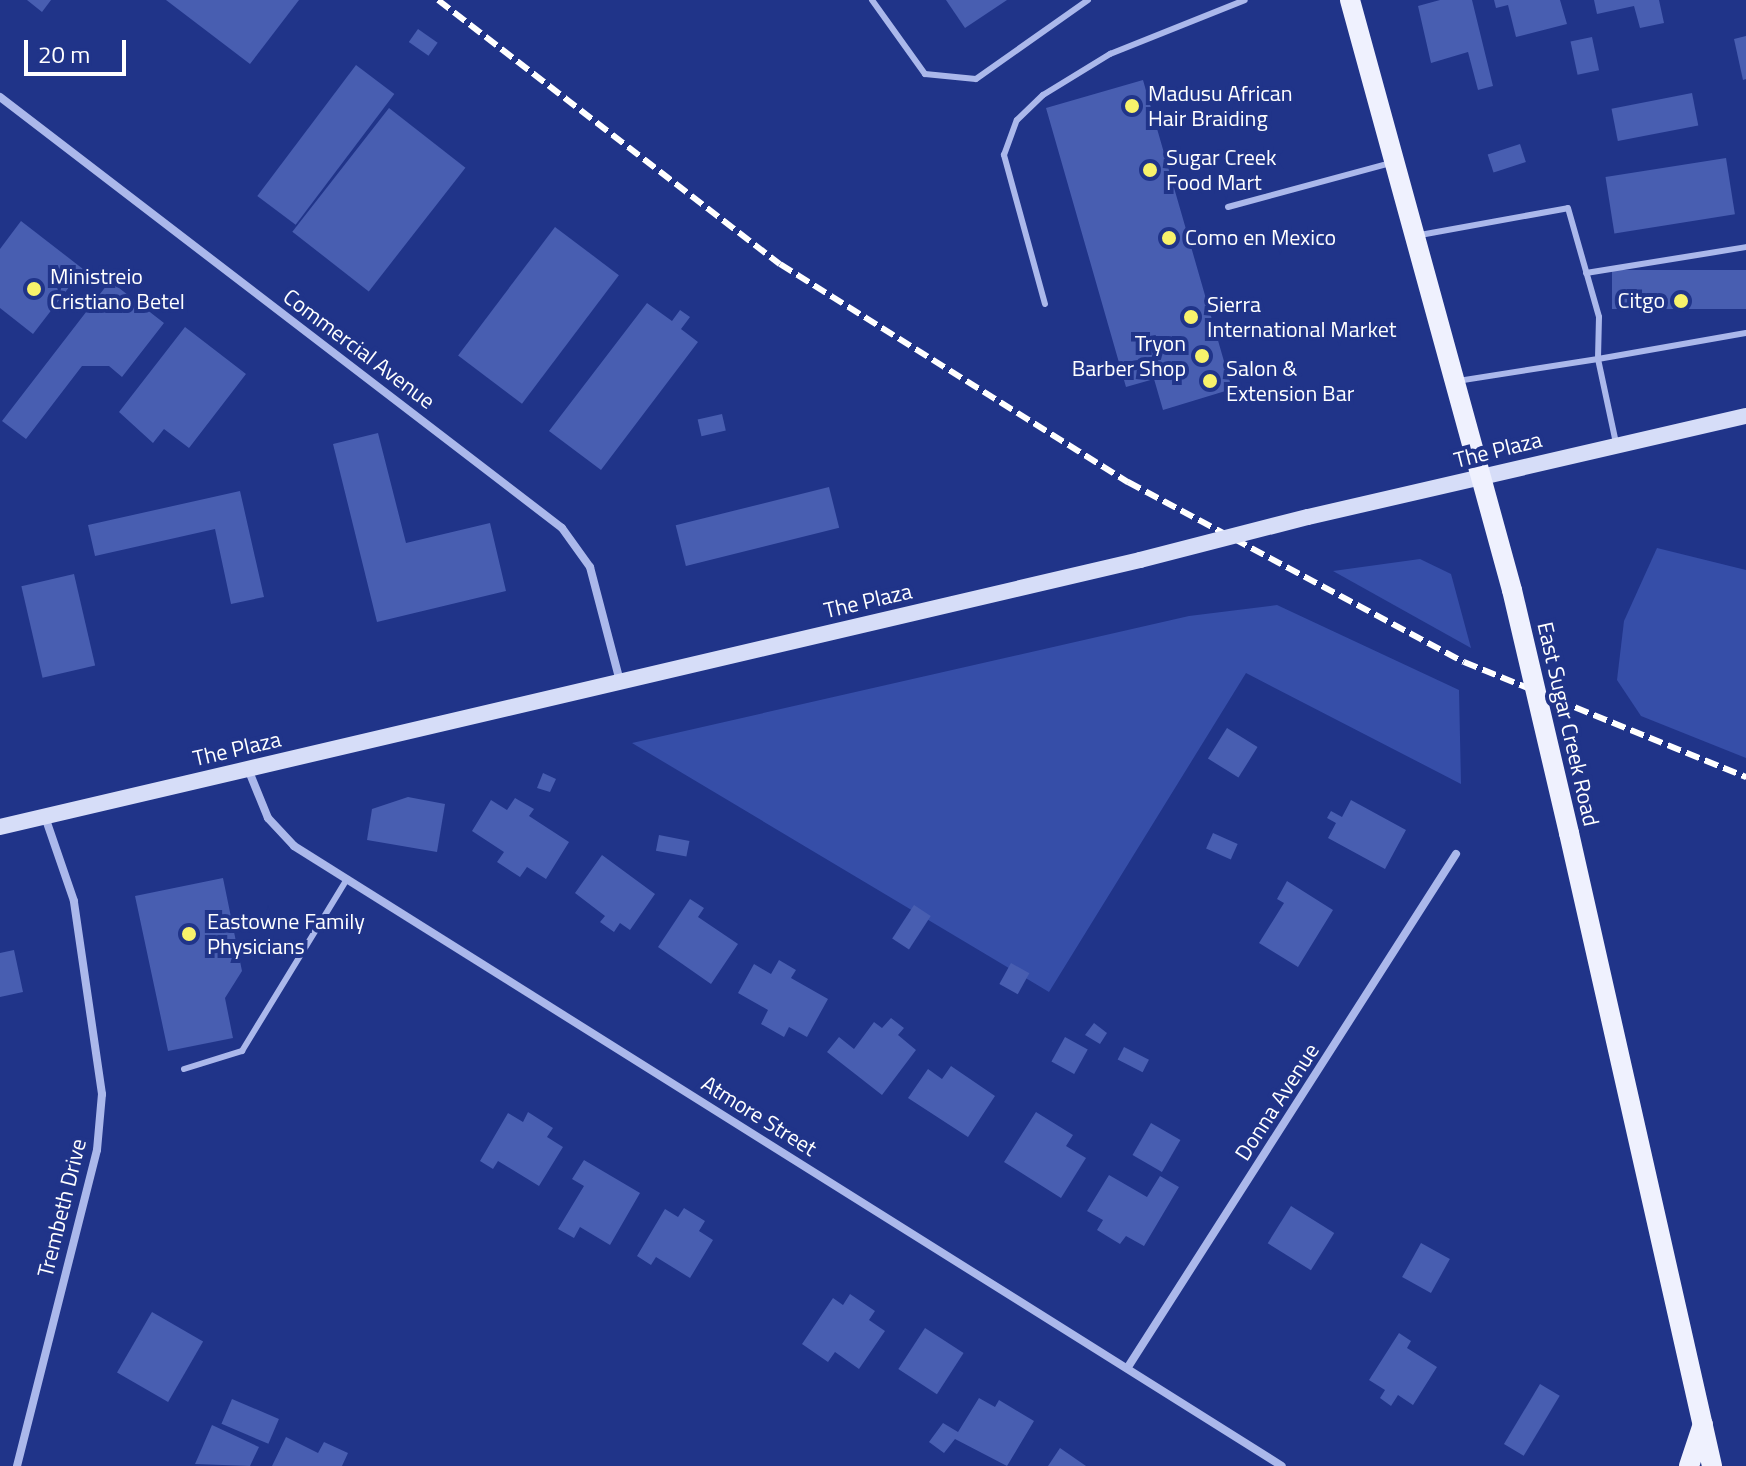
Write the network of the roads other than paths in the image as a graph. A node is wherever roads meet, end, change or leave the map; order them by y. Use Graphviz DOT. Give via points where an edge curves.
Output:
graph roads {
  1 [pos="872,0"];
  2 [pos="1088,0"];
  3 [pos="1245,0"];
  4 [pos="1350,0"];
  5 [pos="0,97"];
  6 [pos="1395,163"];
  7 [pos="1228,207"];
  8 [pos="1415,236"];
  9 [pos="1746,247"];
  10 [pos="1586,273"];
  11 [pos="1045,304"];
  12 [pos="1746,333"];
  13 [pos="1598,359"];
  14 [pos="1457,381"];
  15 [pos="1746,416"];
  16 [pos="1616,443"];
  17 [pos="1485,477"];
  18 [pos="620,682"];
  19 [pos="248,769"];
  20 [pos="45,817"];
  21 [pos="0,827"];
  22 [pos="1456,854"];
  23 [pos="347,879"];
  24 [pos="184,1069"];
  25 [pos="1128,1367"];
  26 [pos="1703,1424"];
  27 [pos="17,1466"];
  28 [pos="1282,1466"];
  29 [pos="1689,1466"];
  30 [pos="1712,1466"];
  1 -- 2 [label="lane" via="925,74 976,79"];
  3 -- 11 [label="lane" via="1110,54 1043,95 1017,120 1004,155"];
  4 -- 6 [label="main road, East Sugar Creek Road"];
  5 -- 18 [label="street, Commercial Avenue" via="562,528 590,567"];
  6 -- 7 [label="lane"];
  6 -- 8 [label="main road, East Sugar Creek Road"];
  8 -- 10 [label="lane" via="1568,208"];
  8 -- 14 [label="main road, East Sugar Creek Road"];
  9 -- 10 [label="lane"];
  10 -- 13 [label="lane" via="1599,317"];
  12 -- 13 [label="lane"];
  13 -- 14 [label="lane"];
  13 -- 16 [label="lane"];
  14 -- 17 [label="main road, East Sugar Creek Road"];
  15 -- 16 [label="main road, The Plaza"];
  16 -- 17 [label="main road, The Plaza"];
  17 -- 18 [label="main road, The Plaza, bridge"];
  17 -- 26 [label="main road, East Sugar Creek Road, bridge"];
  18 -- 19 [label="main road, The Plaza"];
  19 -- 20 [label="main road, The Plaza"];
  19 -- 23 [label="street, Atmore Street" via="277,827 294,846"];
  20 -- 21 [label="main road, The Plaza"];
  20 -- 27 [label="street, Trembeth Drive" via="74,901 102,1094 97,1150"];
  22 -- 25 [label="street, Donna Avenue"];
  23 -- 24 [label="lane" via="242,1051"];
  23 -- 25 [label="street, Atmore Street"];
  25 -- 28 [label="street, Atmore Street"];
  26 -- 29 [label="main road"];
  26 -- 30 [label="main road, East Sugar Creek Road"];
}
